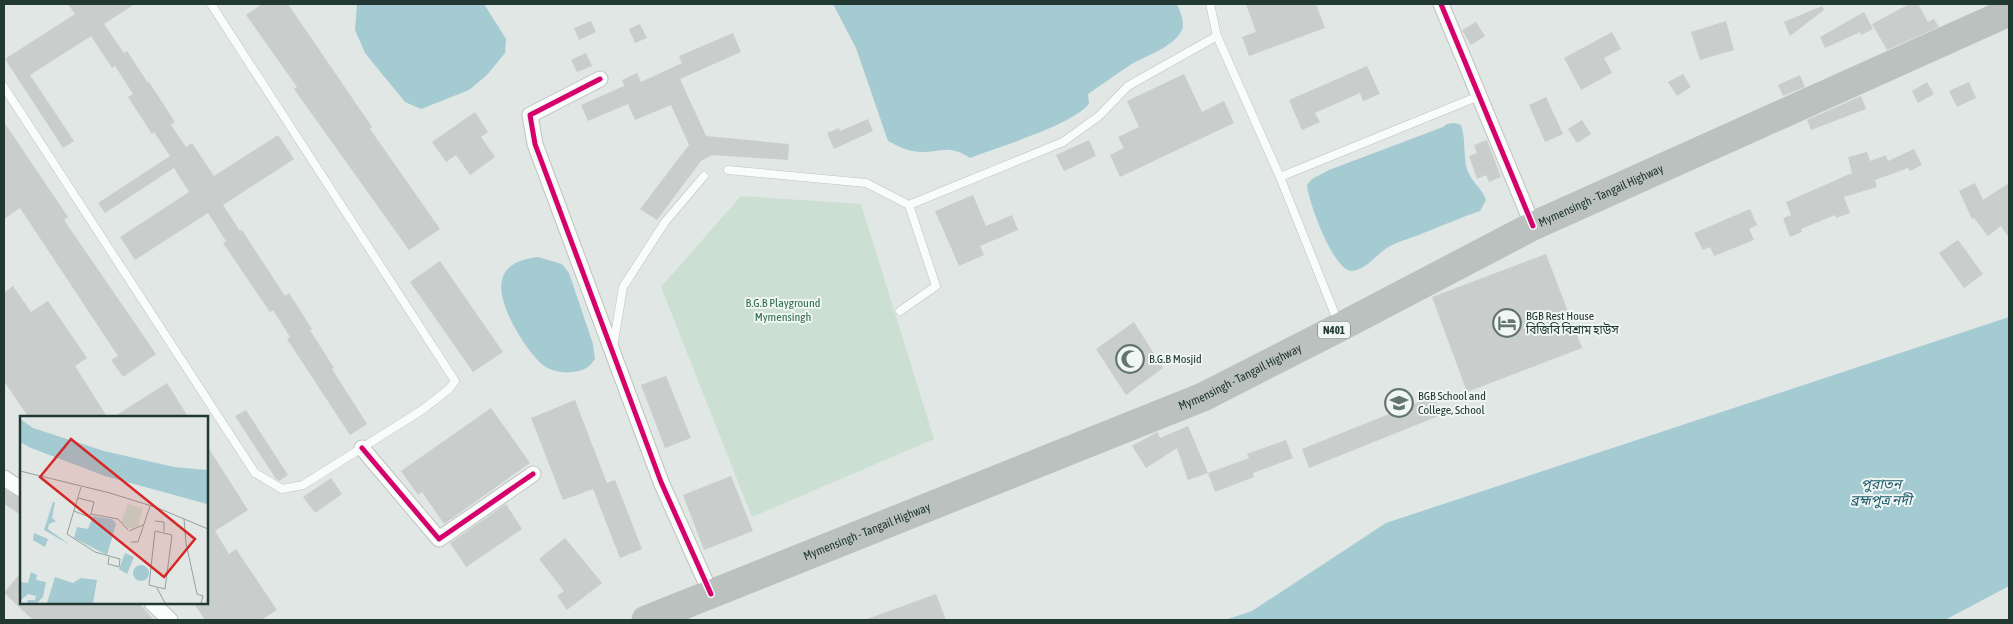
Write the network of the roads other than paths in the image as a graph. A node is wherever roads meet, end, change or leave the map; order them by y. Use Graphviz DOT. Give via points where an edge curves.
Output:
graph roads {
  1 [pos="211,4"];
  2 [pos="1210,4"];
  3 [pos="1441,4"];
  4 [pos="2009,12"];
  5 [pos="1217,36"];
  6 [pos="600,79"];
  7 [pos="4,87"];
  8 [pos="1479,96"];
  9 [pos="728,170"];
  10 [pos="704,176"];
  11 [pos="1280,178"];
  12 [pos="909,205"];
  13 [pos="1533,226"];
  14 [pos="900,311"];
  15 [pos="1340,327"];
  16 [pos="612,354"];
  17 [pos="362,448"];
  18 [pos="533,474"];
  19 [pos="4,478"];
  20 [pos="20,488"];
  21 [pos="711,594"];
  22 [pos="153,604"];
  23 [pos="170,620"];
  24 [pos="646,620"];
  1 -- 17 [label="lane" via="455,381 422,410"];
  2 -- 5 [label="lane"];
  3 -- 8 [label="street"];
  4 -- 13 [label="highway, Mymensingh - Tangail Highway / N401"];
  5 -- 11 [label="lane"];
  5 -- 12 [label="lane" via="1128,86 1099,116 1063,142"];
  6 -- 16 [label="street" via="530,115 535,144"];
  7 -- 17 [label="lane" via="255,473 282,489 303,485"];
  8 -- 11 [label="lane"];
  8 -- 13 [label="street"];
  9 -- 12 [label="lane" via="866,183"];
  10 -- 16 [label="lane" via="665,222 623,287"];
  11 -- 15 [label="lane"];
  12 -- 14 [label="lane" via="936,286"];
  13 -- 15 [label="highway, Mymensingh - Tangail Highway / N401"];
  15 -- 21 [label="highway, Mymensingh - Tangail Highway / N401" via="1203,397"];
  16 -- 21 [label="street" via="661,482"];
  17 -- 18 [label="street" via="439,538"];
  19 -- 20 [label="street"];
  21 -- 24 [label="highway, Mymensingh - Tangail Highway / N401"];
  22 -- 23 [label="street"];
}
